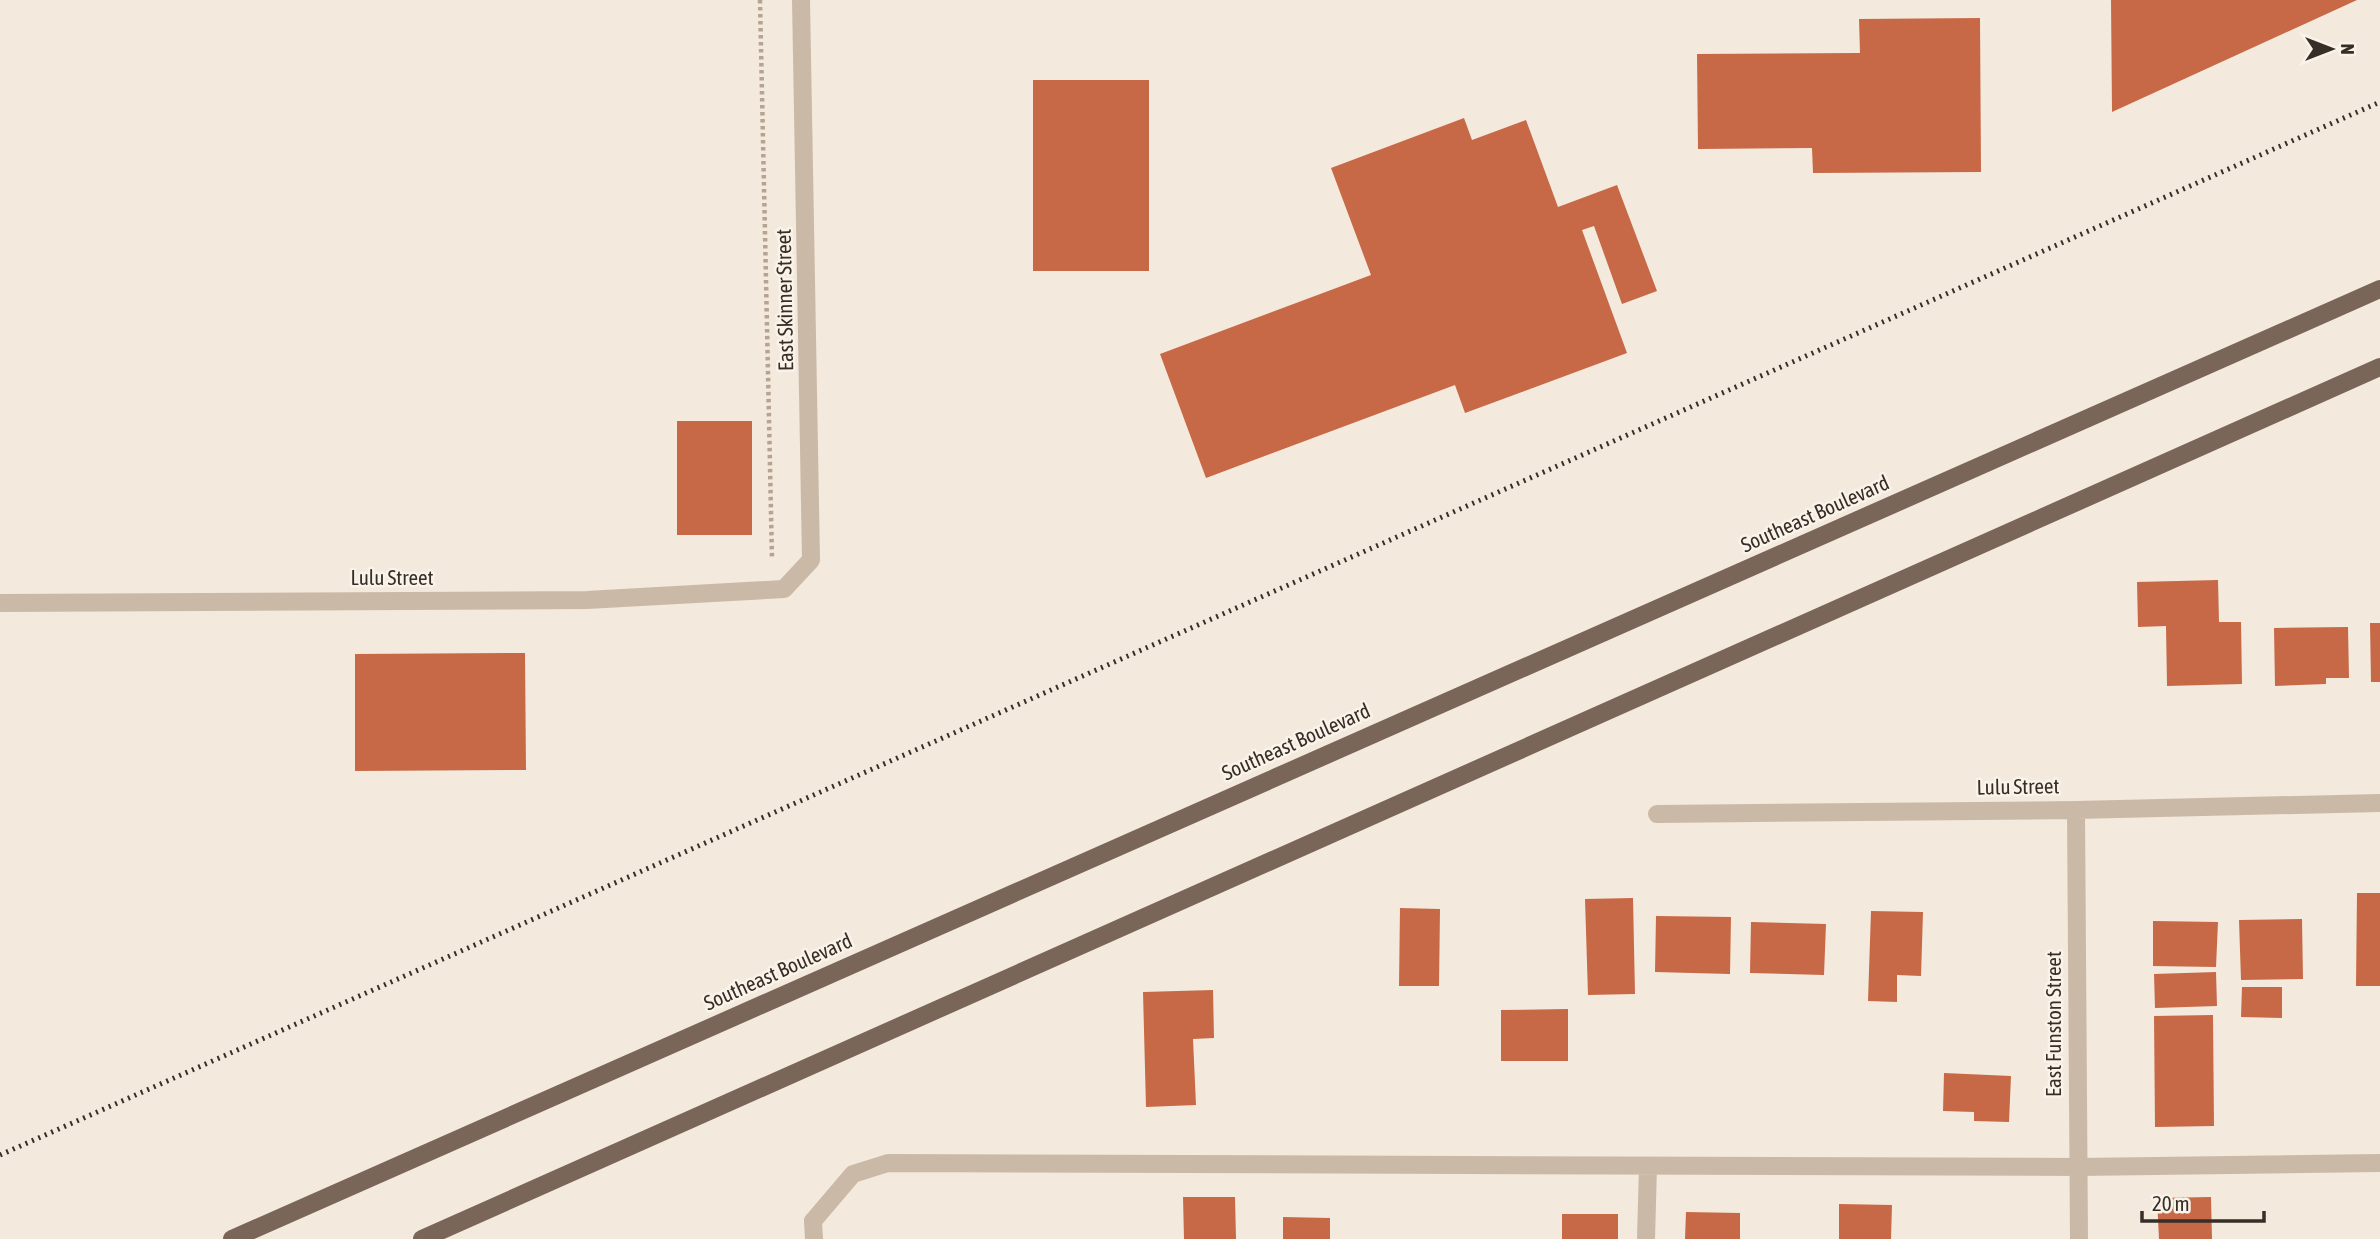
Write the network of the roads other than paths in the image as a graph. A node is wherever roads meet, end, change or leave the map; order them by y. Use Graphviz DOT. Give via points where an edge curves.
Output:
graph roads {
  1 [pos="801,0"];
  2 [pos="2380,289"];
  3 [pos="2380,367"];
  4 [pos="784,589"];
  5 [pos="0,603"];
  6 [pos="2380,803"];
  7 [pos="2076,810"];
  8 [pos="1657,814"];
  9 [pos="2380,1163"];
  10 [pos="1648,1166"];
  11 [pos="2078,1167"];
  12 [pos="813,1230"];
  13 [pos="232,1239"];
  14 [pos="422,1239"];
  15 [pos="1646,1239"];
  16 [pos="2079,1239"];
  1 -- 4 [label="street, East Skinner Street" via="811,561"];
  2 -- 13 [label="main road, Southeast Boulevard"];
  3 -- 14 [label="main road"];
  4 -- 5 [label="street, Lulu Street" via="587,600"];
  6 -- 7 [label="street, Lulu Street"];
  7 -- 8 [label="street, Lulu Street"];
  7 -- 11 [label="street, East Funston Street"];
  9 -- 11 [label="street"];
  10 -- 11 [label="street"];
  10 -- 12 [label="street" via="888,1163 853,1174"];
  10 -- 15 [label="street"];
  11 -- 16 [label="street, East Funston Street"];
}
